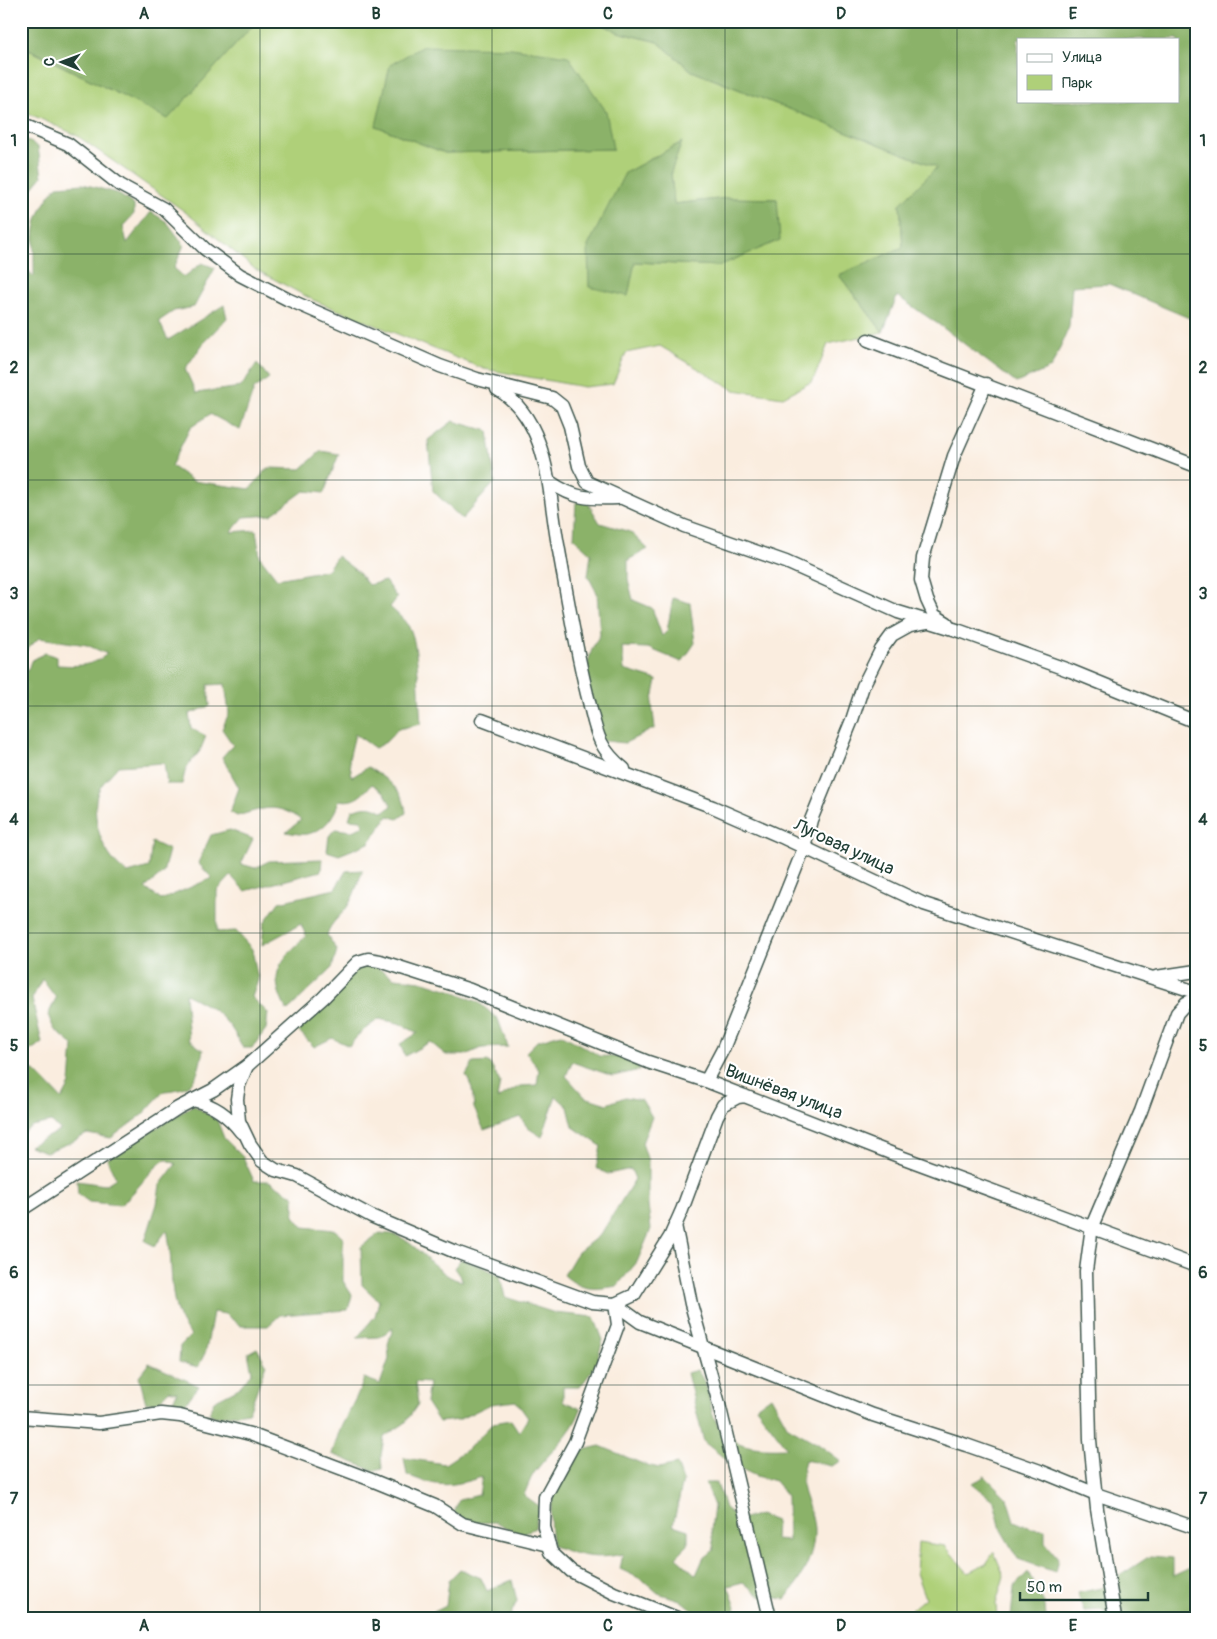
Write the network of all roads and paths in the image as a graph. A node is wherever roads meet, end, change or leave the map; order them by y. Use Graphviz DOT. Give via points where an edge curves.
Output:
graph roads {
  1 [pos="21,124"];
  2 [pos="868,340"];
  3 [pos="477,379"];
  4 [pos="986,384"];
  5 [pos="1196,466"];
  6 [pos="550,482"];
  7 [pos="623,498"];
  8 [pos="929,622"];
  9 [pos="960,631"];
  10 [pos="482,720"];
  11 [pos="1196,722"];
  12 [pos="632,775"];
  13 [pos="804,848"];
  14 [pos="1196,971"];
  15 [pos="1153,977"];
  16 [pos="1196,992"];
  17 [pos="1196,999"];
  18 [pos="247,1066"];
  19 [pos="706,1081"];
  20 [pos="745,1096"];
  21 [pos="193,1100"];
  22 [pos="250,1144"];
  23 [pos="21,1210"];
  24 [pos="675,1225"];
  25 [pos="1092,1226"];
  26 [pos="1196,1266"];
  27 [pos="614,1304"];
  28 [pos="703,1347"];
  29 [pos="21,1417"];
  30 [pos="1096,1494"];
  31 [pos="1196,1528"];
  32 [pos="549,1545"];
  33 [pos="677,1618"];
  34 [pos="770,1618"];
  35 [pos="1114,1618"];
  1 -- 3 [label="street" via="68,144 120,186 164,209 205,249 240,275 361,332"];
  2 -- 4 [label="street"];
  3 -- 6 [label="street" via="510,398 522,411 539,446"];
  3 -- 7 [label="street" via="552,398 562,406 579,466 587,482"];
  4 -- 5 [label="street"];
  4 -- 9 [label="street" via="954,456 923,558 921,580 934,615"];
  6 -- 7 [label="street" via="568,494 593,499"];
  6 -- 12 [label="street" via="556,535 596,732 602,747"];
  7 -- 8 [label="street" via="684,526 786,562 898,612"];
  8 -- 9 [label="street"];
  8 -- 13 [label="street" via="910,625 892,635 881,650 863,686 811,820"];
  9 -- 11 [label="street" via="1071,671"];
  10 -- 12 [label="street, Луговая улица"];
  12 -- 13 [label="street, Луговая улица"];
  13 -- 15 [label="street, Луговая улица" via="924,904"];
  13 -- 19 [label="street" via="723,1049"];
  14 -- 15 [label="street"];
  15 -- 16 [label="street, Луговая улица"];
  17 -- 25 [label="street" via="1186,1002 1177,1012 1142,1111"];
  18 -- 19 [label="street, Вишнёвая улица" via="324,998 358,962 368,959 454,984 648,1062"];
  18 -- 21 [label="street"];
  18 -- 22 [label="street" via="237,1099 239,1120"];
  19 -- 20 [label="street, Вишнёвая улица"];
  20 -- 24 [label="street" via="730,1100 720,1110"];
  20 -- 25 [label="street, Вишнёвая улица"];
  21 -- 22 [label="street" via="214,1107 231,1120"];
  21 -- 23 [label="street"];
  22 -- 27 [label="street" via="262,1161 276,1170 298,1176 386,1222 527,1280 592,1302"];
  24 -- 27 [label="street" via="634,1295"];
  24 -- 28 [label="street"];
  25 -- 26 [label="street, Вишнёвая улица"];
  25 -- 30 [label="street" via="1086,1271 1090,1440"];
  27 -- 28 [label="street" via="640,1322"];
  27 -- 32 [label="street" via="618,1325 594,1394 545,1498 544,1527"];
  28 -- 30 [label="street" via="872,1415 1040,1471"];
  28 -- 34 [label="street"];
  29 -- 32 [label="street" via="98,1423 161,1414 180,1416 250,1434 435,1506 463,1524"];
  30 -- 31 [label="street"];
  30 -- 35 [label="street"];
  32 -- 33 [label="street" via="551,1552 571,1570 614,1593"];
}
